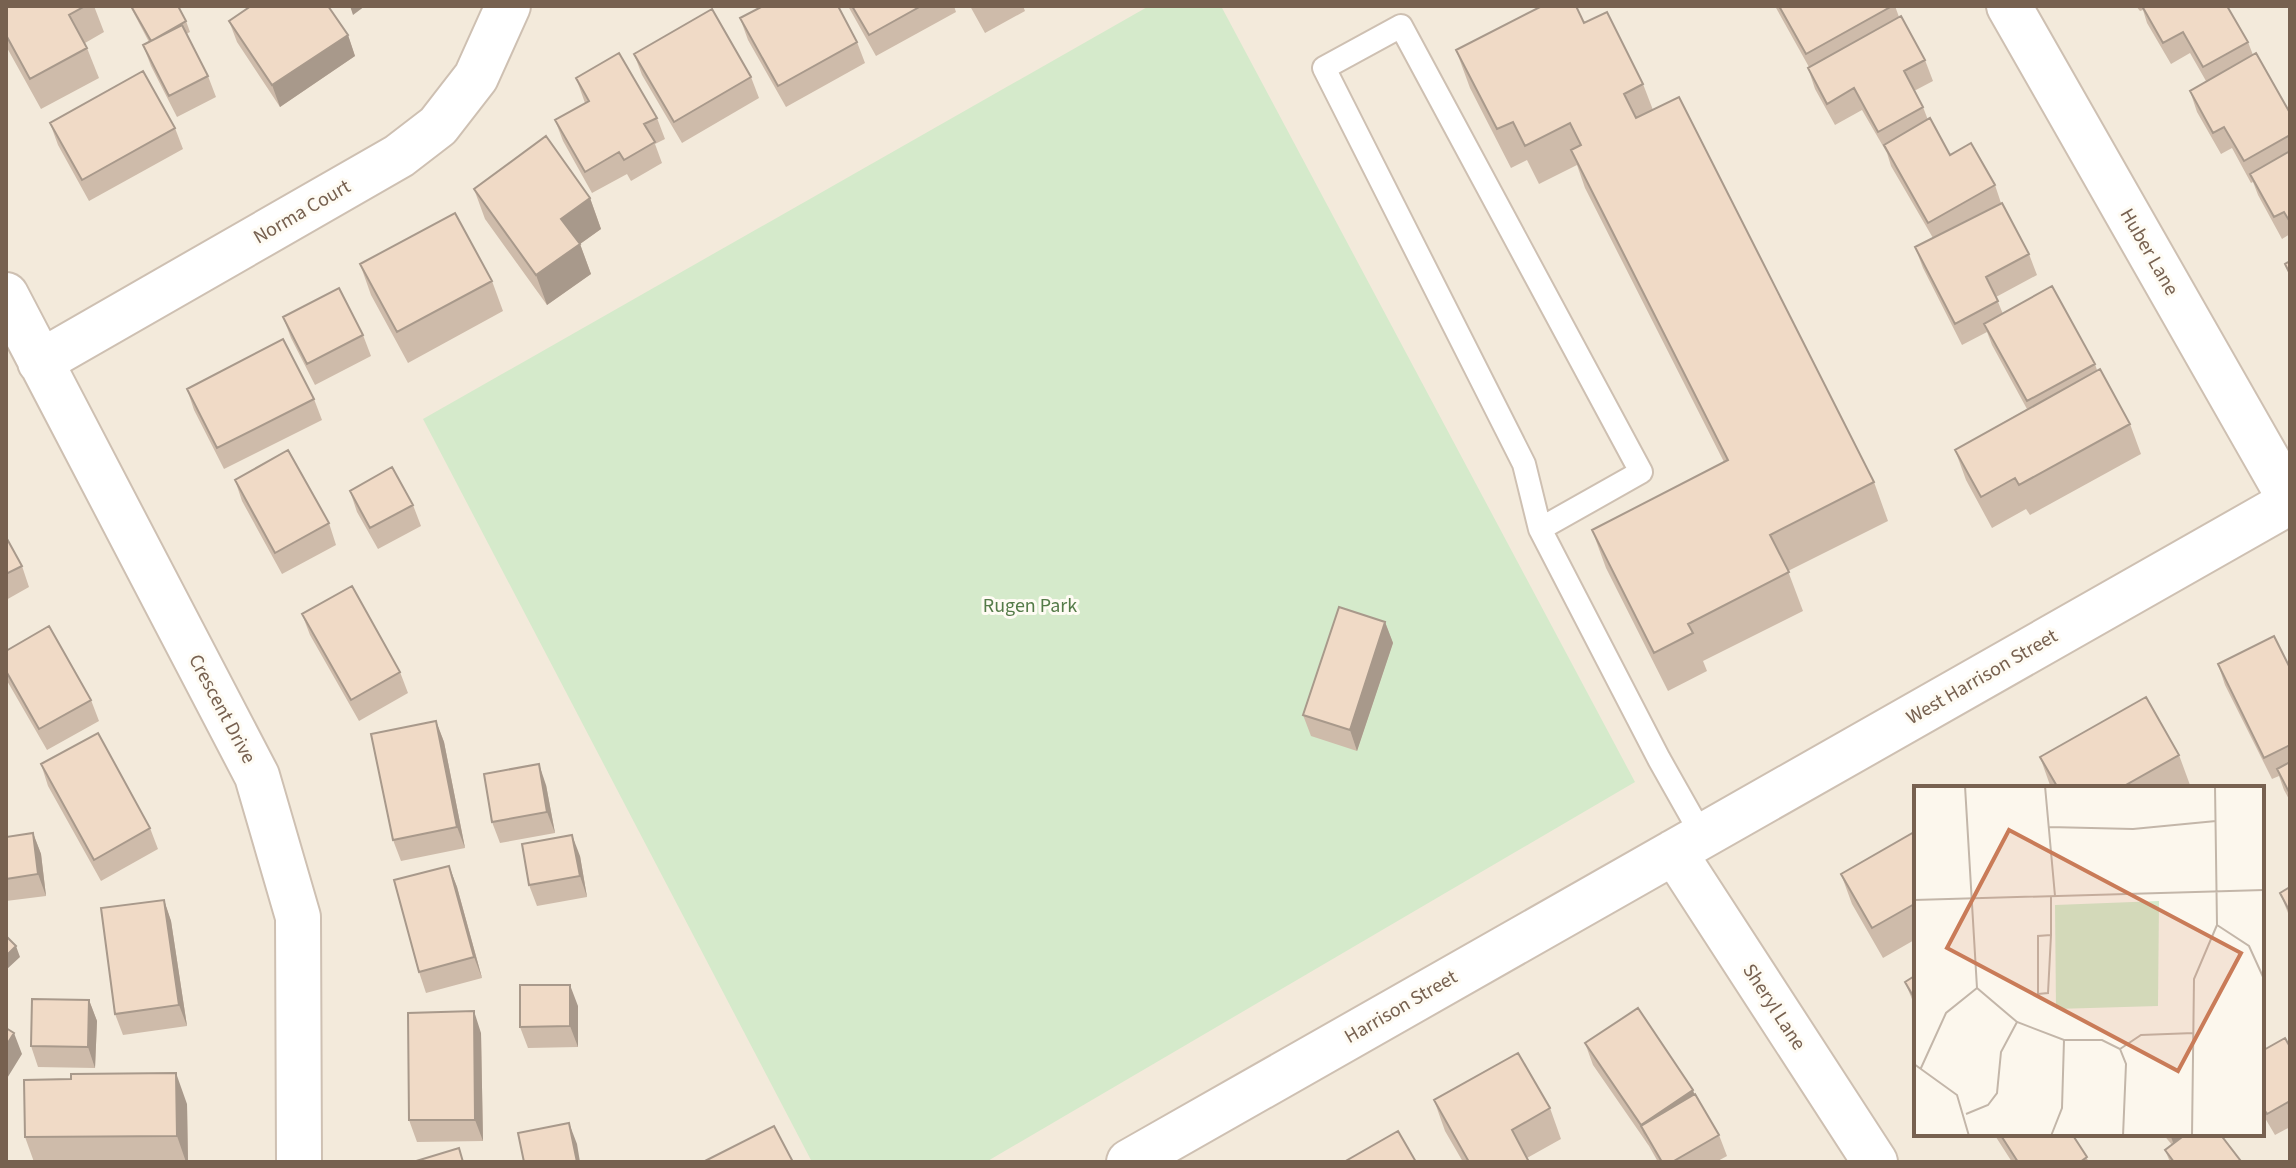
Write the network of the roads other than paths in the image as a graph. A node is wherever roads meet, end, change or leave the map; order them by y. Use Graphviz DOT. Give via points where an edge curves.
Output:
graph roads {
  1 [pos="508,6"];
  2 [pos="2009,6"];
  3 [pos="6,295"];
  4 [pos="40,362"];
  5 [pos="2290,500"];
  6 [pos="1540,529"];
  7 [pos="1688,845"];
  8 [pos="299,1162"];
  9 [pos="1129,1162"];
  10 [pos="1875,1162"];
  1 -- 4 [label="street, Norma Court" via="476,77 438,126 399,156"];
  2 -- 5 [label="street, Huber Lane"];
  3 -- 4 [label="street, Crescent Drive"];
  4 -- 8 [label="street, Crescent Drive" via="257,776 298,917"];
  5 -- 7 [label="street, West Harrison Street"];
  6 -- 6 [label="lane" via="1641,472 1401,26 1324,68 1524,464"];
  6 -- 7 [label="lane" via="1659,759"];
  7 -- 9 [label="street, Harrison Street"];
  7 -- 10 [label="street, Sheryl Lane"];
}
